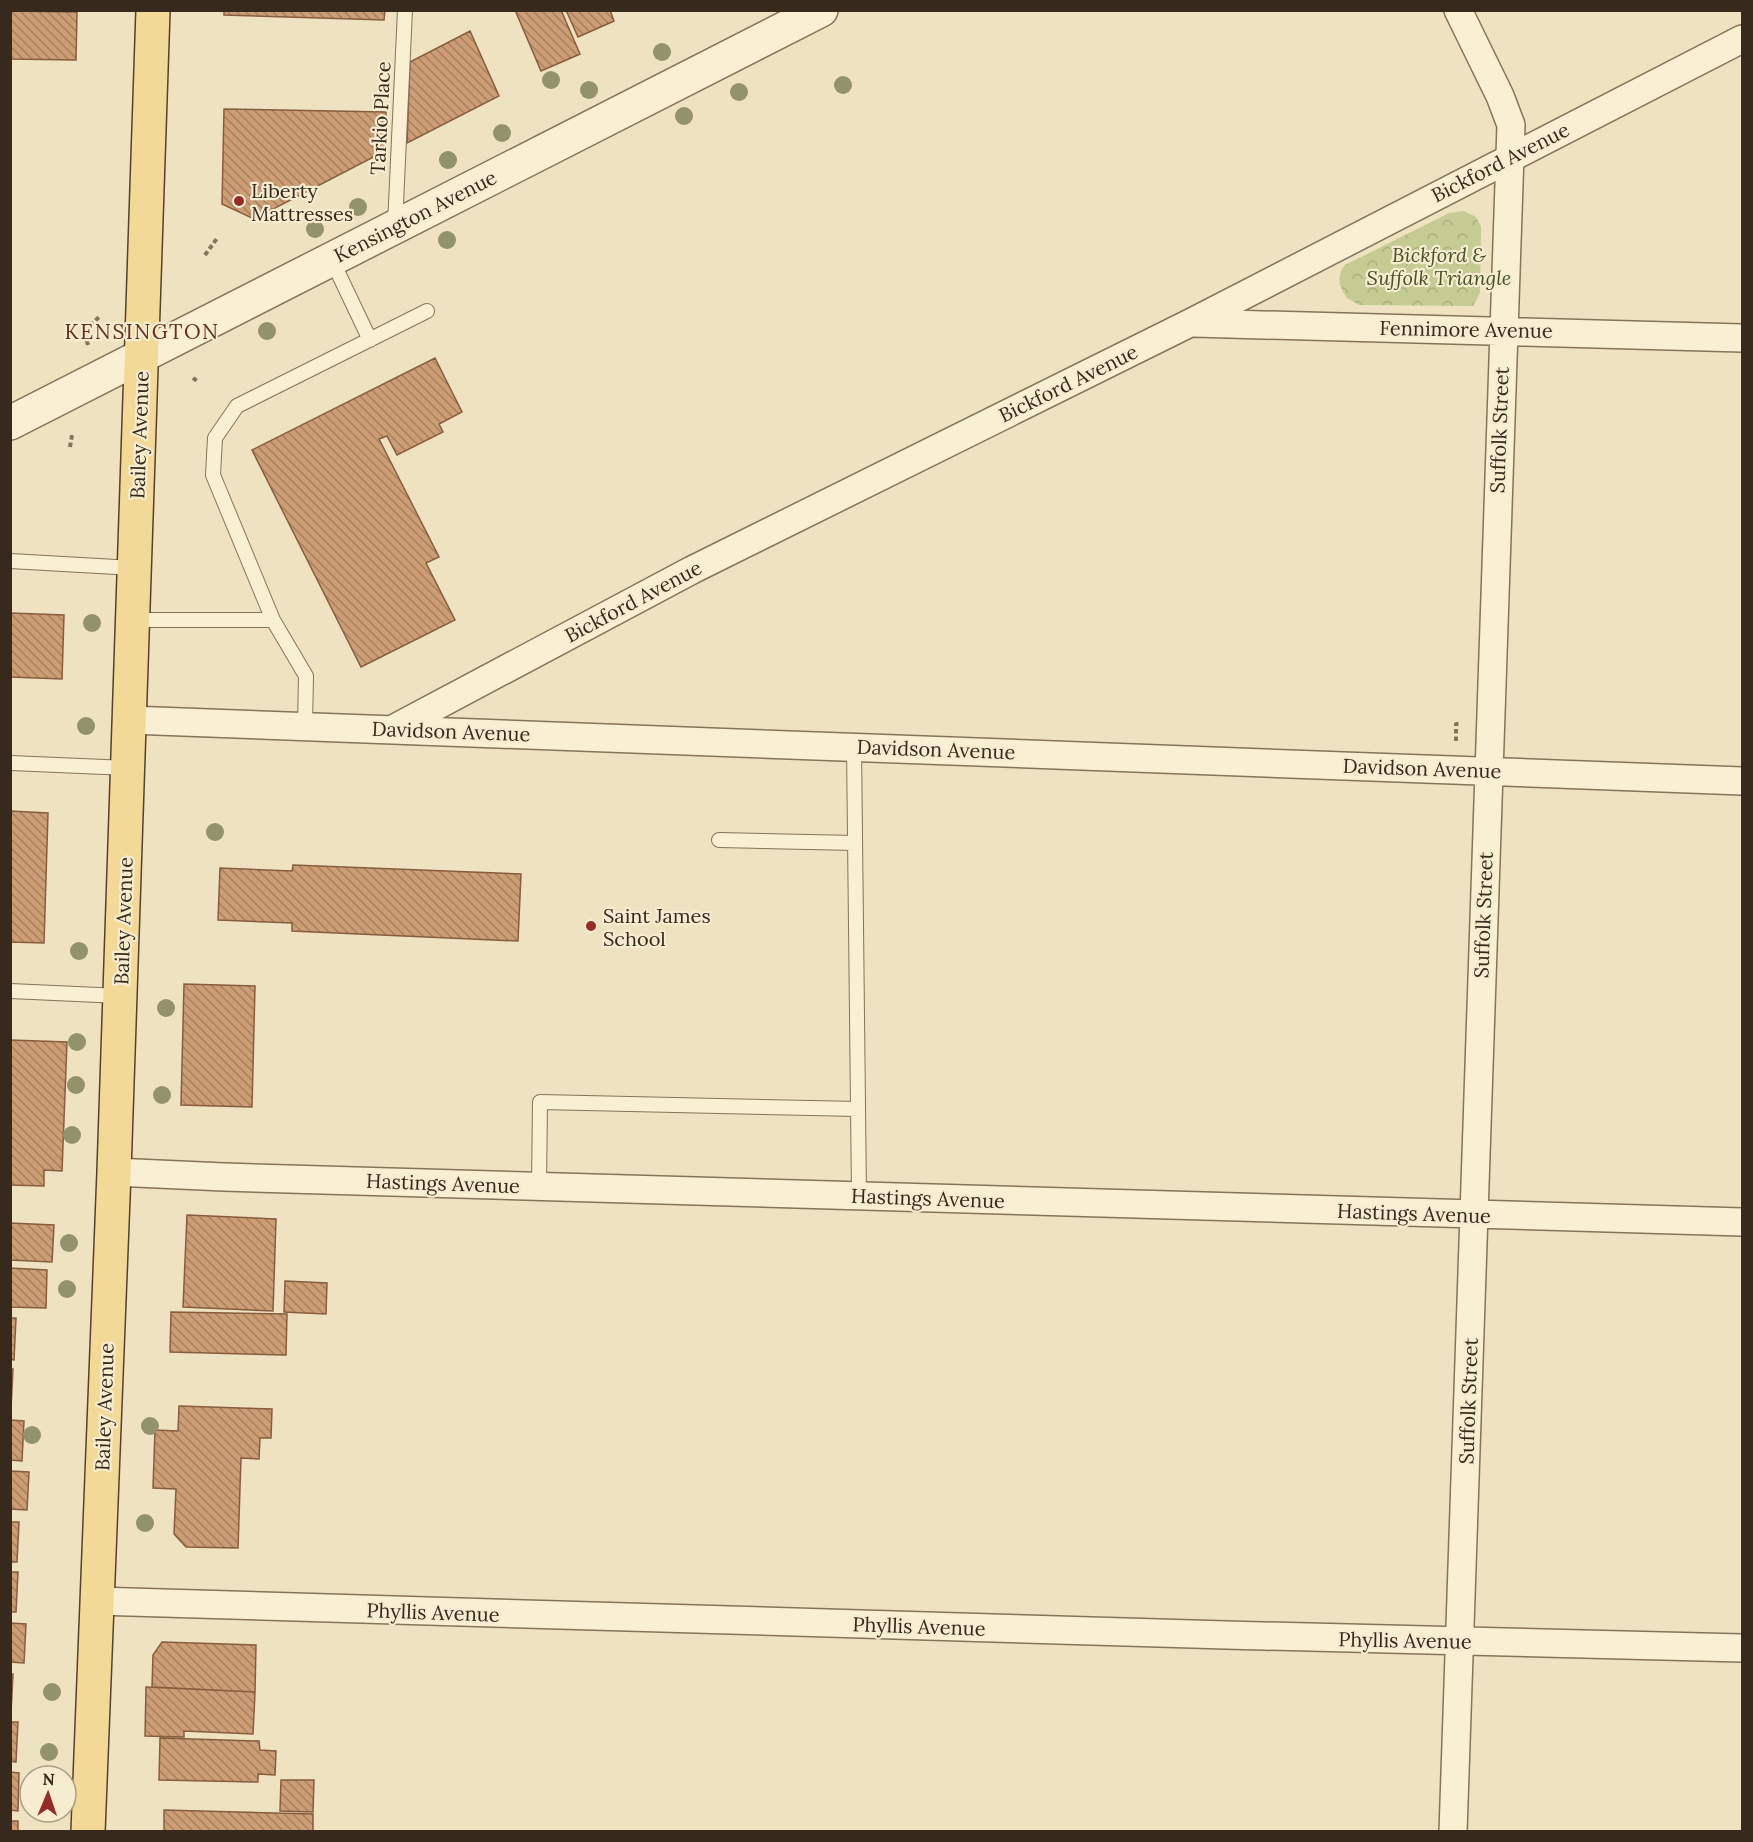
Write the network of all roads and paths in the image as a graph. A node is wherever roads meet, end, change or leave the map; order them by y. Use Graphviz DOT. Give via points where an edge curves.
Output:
graph roads {
  1 [pos="153,10"];
  2 [pos="405,10"];
  3 [pos="821,10"];
  4 [pos="1458,10"];
  5 [pos="1743,39"];
  6 [pos="1510,156"];
  7 [pos="394,227"];
  8 [pos="218,237"];
  9 [pos="205,255"];
  10 [pos="331,258"];
  11 [pos="427,311"];
  12 [pos="100,316"];
  13 [pos="1190,323"];
  14 [pos="1502,329"];
  15 [pos="1743,338"];
  16 [pos="370,340"];
  17 [pos="88,345"];
  18 [pos="141,357"];
  19 [pos="10,423"];
  20 [pos="72,435"];
  21 [pos="70,447"];
  22 [pos="10,561"];
  23 [pos="134,568"];
  24 [pos="133,620"];
  25 [pos="273,620"];
  26 [pos="130,720"];
  27 [pos="1456,724"];
  28 [pos="305,725"];
  29 [pos="394,728"];
  30 [pos="1456,744"];
  31 [pos="854,746"];
  32 [pos="10,763"];
  33 [pos="128,768"];
  34 [pos="1488,770"];
  35 [pos="1743,781"];
  36 [pos="719,840"];
  37 [pos="855,843"];
  38 [pos="10,992"];
  39 [pos="121,996"];
  40 [pos="858,1109"];
  41 [pos="114,1172"];
  42 [pos="539,1186"];
  43 [pos="859,1196"];
  44 [pos="1474,1214"];
  45 [pos="1743,1222"];
  46 [pos="96,1601"];
  47 [pos="1460,1641"];
  48 [pos="1743,1648"];
  49 [pos="88,1832"];
  50 [pos="1453,1832"];
  1 -- 18 [label="main road, Bailey Avenue"];
  2 -- 7 [label="lane, Tarkio Place"];
  3 -- 7 [label="street, Kensington Avenue"];
  4 -- 6 [label="street, Suffolk Street" via="1511,125"];
  5 -- 6 [label="street, Bickford Avenue"];
  6 -- 13 [label="street, Bickford Avenue"];
  6 -- 14 [label="street, Suffolk Street"];
  7 -- 10 [label="street, Kensington Avenue"];
  8 -- 9 [label="path"];
  10 -- 16 [label="lane"];
  10 -- 18 [label="street, Kensington Avenue"];
  11 -- 16 [label="lane"];
  12 -- 17 [label="path" via="84,332"];
  13 -- 14 [label="street, Fennimore Avenue"];
  13 -- 29 [label="street, Bickford Avenue" via="692,570"];
  14 -- 15 [label="street, Fennimore Avenue"];
  14 -- 34 [label="street, Suffolk Street"];
  16 -- 25 [label="lane" via="237,406 215,438 213,475"];
  18 -- 19 [label="street, Kensington Avenue"];
  18 -- 23 [label="main road, Bailey Avenue"];
  20 -- 21 [label="path"];
  22 -- 23 [label="lane"];
  23 -- 24 [label="main road, Bailey Avenue"];
  24 -- 25 [label="lane"];
  24 -- 26 [label="main road, Bailey Avenue"];
  25 -- 28 [label="lane" via="306,676"];
  26 -- 28 [label="street, Davidson Avenue"];
  26 -- 33 [label="main road, Bailey Avenue"];
  27 -- 30 [label="path"];
  28 -- 29 [label="street, Davidson Avenue"];
  29 -- 31 [label="street, Davidson Avenue"];
  31 -- 34 [label="street, Davidson Avenue"];
  31 -- 37 [label="lane"];
  32 -- 33 [label="lane"];
  33 -- 39 [label="main road, Bailey Avenue"];
  34 -- 35 [label="street, Davidson Avenue"];
  34 -- 44 [label="street, Suffolk Street"];
  36 -- 37 [label="lane"];
  37 -- 40 [label="lane"];
  38 -- 39 [label="lane"];
  39 -- 41 [label="main road, Bailey Avenue"];
  40 -- 42 [label="lane" via="540,1102"];
  40 -- 43 [label="lane"];
  41 -- 42 [label="street, Hastings Avenue"];
  41 -- 46 [label="main road, Bailey Avenue"];
  42 -- 43 [label="street, Hastings Avenue"];
  43 -- 44 [label="street, Hastings Avenue"];
  44 -- 45 [label="street, Hastings Avenue"];
  44 -- 47 [label="street, Suffolk Street"];
  46 -- 47 [label="street, Phyllis Avenue"];
  46 -- 49 [label="main road, Bailey Avenue"];
  47 -- 48 [label="street, Phyllis Avenue"];
  47 -- 50 [label="street, Suffolk Street"];
}
